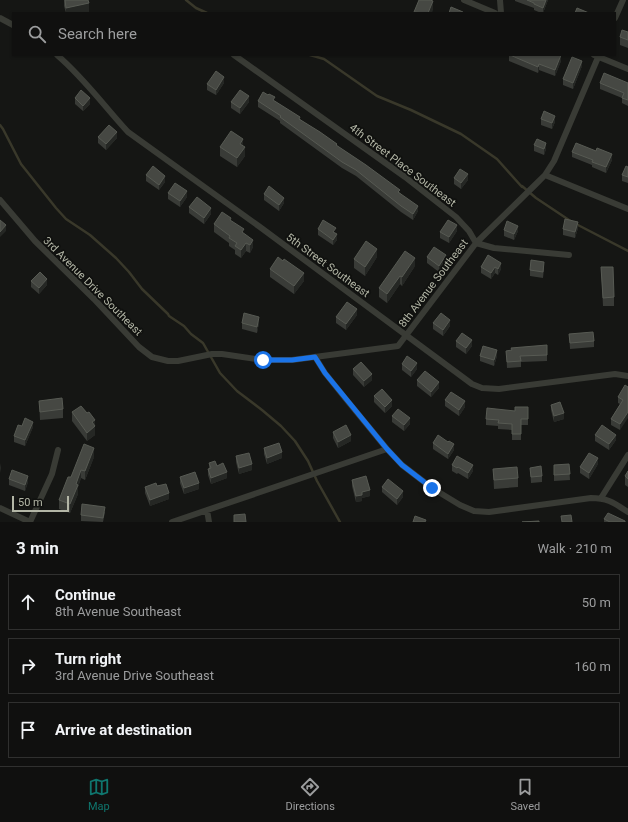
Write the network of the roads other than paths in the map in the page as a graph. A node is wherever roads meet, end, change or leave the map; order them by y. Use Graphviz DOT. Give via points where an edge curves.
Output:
graph roads {
  1 [pos="464,0"];
  2 [pos="500,0"];
  3 [pos="623,0"];
  4 [pos="493,12"];
  5 [pos="501,12"];
  6 [pos="616,16"];
  7 [pos="0,18"];
  8 [pos="12,24"];
  9 [pos="58,56"];
  10 [pos="235,56"];
  11 [pos="597,56"];
  12 [pos="628,69"];
  13 [pos="545,174"];
  14 [pos="0,200"];
  15 [pos="628,209"];
  16 [pos="476,242"];
  17 [pos="568,255"];
  18 [pos="406,336"];
  19 [pos="315,357"];
  20 [pos="185,360"];
  21 [pos="628,376"];
  22 [pos="387,449"];
  23 [pos="58,450"];
  24 [pos="628,455"];
  25 [pos="601,498"];
  26 [pos="0,508"];
  27 [pos="207,510"];
  28 [pos="628,512"];
  29 [pos="30,522"];
  30 [pos="172,522"];
  31 [pos="209,522"];
  1 -- 4 [label="street"];
  2 -- 5 [label="street"];
  3 -- 6 [label="street"];
  7 -- 8 [label="street"];
  9 -- 18 [label="street, 5th Street Southeast" via="84,81 128,132"];
  10 -- 16 [label="street, 4th Street Place Southeast" via="405,177 456,217"];
  11 -- 12 [label="street"];
  11 -- 13 [label="street, 8th Avenue Southeast" via="554,161"];
  13 -- 15 [label="street"];
  13 -- 16 [label="street, 8th Avenue Southeast"];
  14 -- 20 [label="street, 3rd Avenue Drive Southeast" via="35,242 139,347 152,357 168,361"];
  16 -- 17 [label="street" via="494,248"];
  16 -- 18 [label="street, 8th Avenue Southeast"];
  18 -- 19 [label="street, 8th Avenue Southeast" via="398,346"];
  18 -- 21 [label="street, 5th Street Southeast" via="472,384 482,388 499,389 616,374"];
  19 -- 20 [label="street, 8th Avenue Southeast" via="273,361 212,354"];
  19 -- 22 [label="street"];
  22 -- 25 [label="street" via="402,465 432,488 460,505 474,510 489,512"];
  22 -- 27 [label="street"];
  23 -- 29 [label="street" via="52,474"];
  24 -- 25 [label="street"];
  25 -- 28 [label="street" via="610,500"];
  26 -- 29 [label="street"];
  27 -- 30 [label="street"];
  27 -- 31 [label="street"];
}
